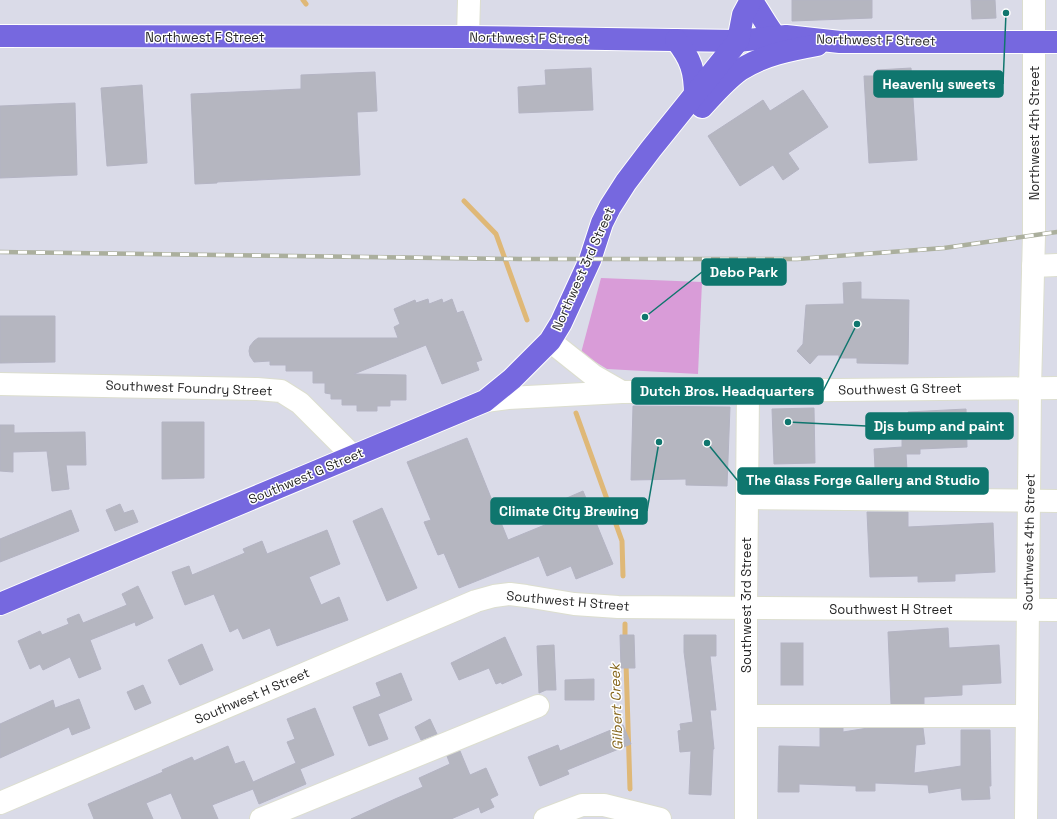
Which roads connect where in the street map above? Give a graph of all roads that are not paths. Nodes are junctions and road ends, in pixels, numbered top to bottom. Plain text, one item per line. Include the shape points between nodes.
1 (469, 0) edge
2 (751, 0) edge
3 (1034, 0) edge
4 (0, 36) edge
5 (776, 36) junction
6 (468, 37) junction
7 (676, 40) junction
8 (738, 41) junction
9 (840, 42) junction
10 (1034, 42) junction
11 (1057, 42) edge
12 (695, 96) junction
13 (626, 182) junction
14 (1057, 265) edge
15 (1033, 266) junction
16 (550, 341) junction
17 (0, 384) edge
18 (1030, 388) junction
19 (1057, 388) edge
20 (748, 390) junction
21 (622, 392) junction
22 (485, 402) junction
23 (353, 456) junction
24 (747, 498) junction
25 (1029, 500) junction
26 (1057, 501) edge
27 (0, 604) edge
28 (746, 608) junction
29 (1028, 610) junction
30 (1057, 610) edge
31 (538, 706) dead end
32 (746, 716) junction
33 (1027, 716) junction
34 (0, 803) edge
35 (261, 819) edge
36 (545, 819) edge
37 (660, 819) edge
38 (746, 819) edge
39 (1026, 819) edge

1 - 6 street
2 - 5 main road
2 - 8 main road, Northwest 3rd Street via 744,15
3 - 10 street, Northwest 4th Street
4 - 6 main road, Northwest F Street
5 - 8 main road, Northwest F Street
5 - 9 main road, Northwest F Street
6 - 7 main road, Northwest F Street
7 - 8 main road, Northwest F Street
7 - 12 main road via 693,68
8 - 12 main road, Northwest 3rd Street
9 - 10 main road, Northwest F Street
9 - 13 main road, Northwest 3rd Street via 781,53 739,71
10 - 11 main road, Northwest F Street
10 - 15 street, Northwest 4th Street
12 - 13 main road, Northwest 3rd Street
13 - 16 main road, Northwest 3rd Street via 602,223 590,260
14 - 15 street
15 - 18 street, Southwest 4th Street
16 - 21 street via 594,376
16 - 22 main road, Northwest 3rd Street via 518,374
17 - 23 street, Southwest Foundry Street via 281,391 300,403
18 - 19 street, Southwest G Street
18 - 20 street, Southwest G Street
18 - 25 street, Southwest 4th Street
20 - 21 street, Southwest G Street
20 - 24 street, Southwest 3rd Street
21 - 22 street, Southwest G Street via 508,398
22 - 23 main road, Southwest G Street
23 - 27 main road, Southwest G Street
24 - 25 street
24 - 28 street, Southwest 3rd Street
25 - 26 street
25 - 29 street, Southwest 4th Street
28 - 29 street, Southwest H Street
28 - 32 street, Southwest 3rd Street
28 - 34 street, Southwest H Street via 618,607 574,604 510,594 476,600
29 - 30 street, Southwest H Street
29 - 33 street, Southwest 4th Street
31 - 35 street
32 - 33 street
32 - 38 street, Southwest 3rd Street
33 - 39 street, Southwest 4th Street
36 - 37 street via 582,805 604,805

